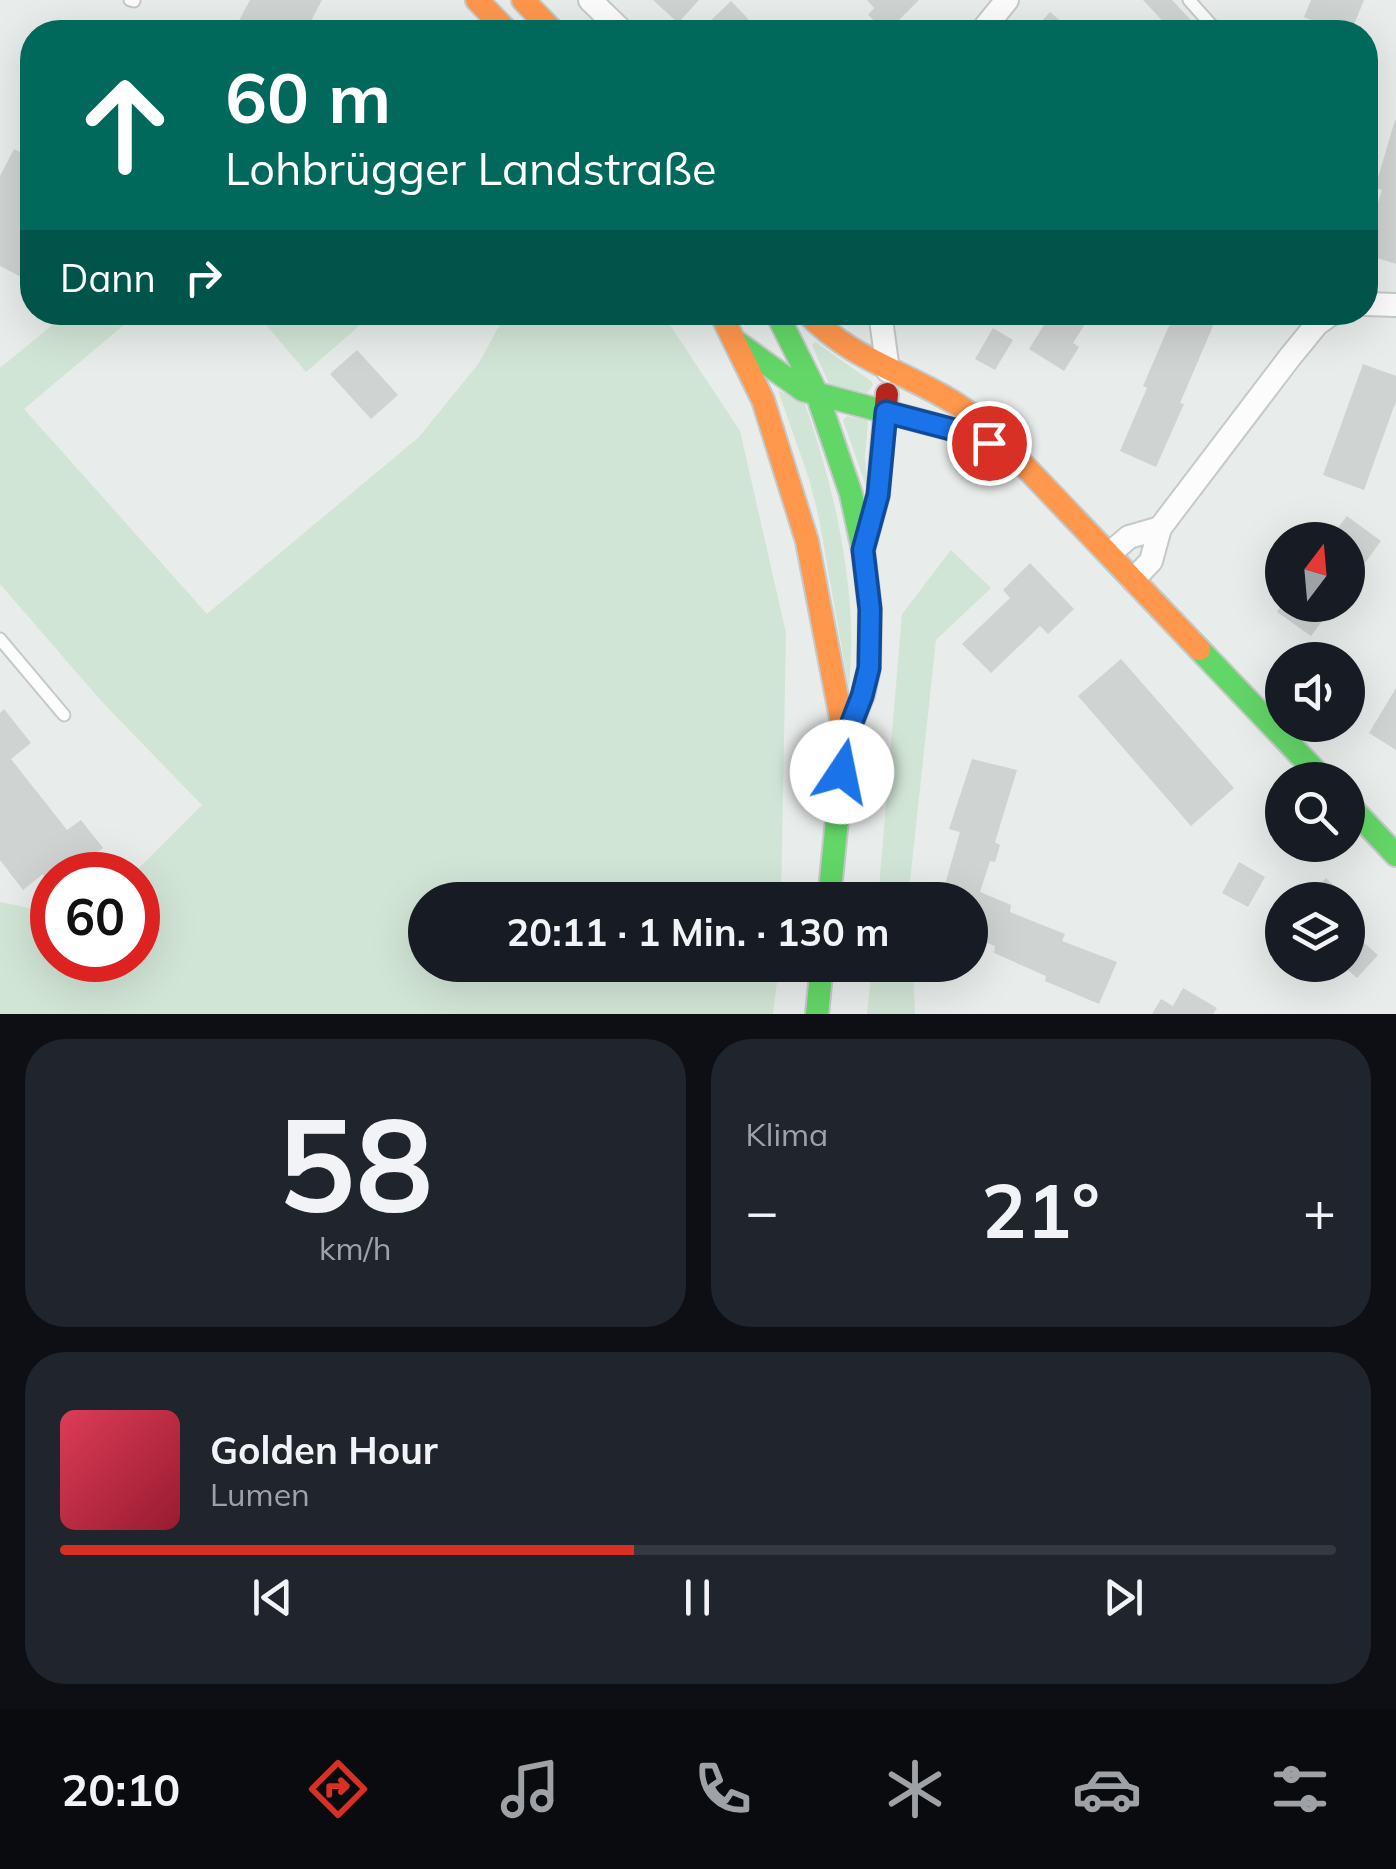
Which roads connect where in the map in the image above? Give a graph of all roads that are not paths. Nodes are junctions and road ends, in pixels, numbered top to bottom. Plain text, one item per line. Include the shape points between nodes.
1 (477, 0) edge
2 (522, 0) edge
3 (590, 0) edge
4 (1006, 0) edge
5 (1189, 0) edge
6 (496, 20) edge
7 (542, 20) edge
8 (611, 20) edge
9 (990, 20) edge
10 (1207, 20) edge
11 (727, 325) edge
12 (782, 325) edge
13 (817, 325) edge
14 (882, 325) edge
15 (1316, 325) edge
16 (736, 341) junction
17 (888, 371) junction
18 (817, 394) junction
19 (886, 412) junction
20 (1012, 452) junction
21 (1160, 528) junction
22 (863, 550) junction
23 (1109, 554) junction
24 (1133, 580) junction
25 (0, 638) edge
26 (64, 715) dead end
27 (845, 740) junction
28 (1307, 762) edge
29 (1365, 822) edge
30 (1396, 855) edge
31 (831, 882) edge
32 (820, 982) edge
33 (817, 1014) edge

1 - 6 street
2 - 7 street
3 - 8 street
4 - 9 street
5 - 10 lane
11 - 16 street
12 - 18 street
13 - 17 street
14 - 17 street
15 - 21 street
16 - 18 street
16 - 27 street via 763,400 807,542
17 - 19 street
17 - 20 street via 951,401
18 - 19 street
18 - 22 street
19 - 20 street
19 - 22 street via 878,495
20 - 23 street
21 - 23 street via 1129,537
21 - 24 street via 1152,561
22 - 27 street via 869,668
23 - 24 street
24 - 28 street
25 - 26 lane
27 - 31 street
29 - 30 street
32 - 33 street

